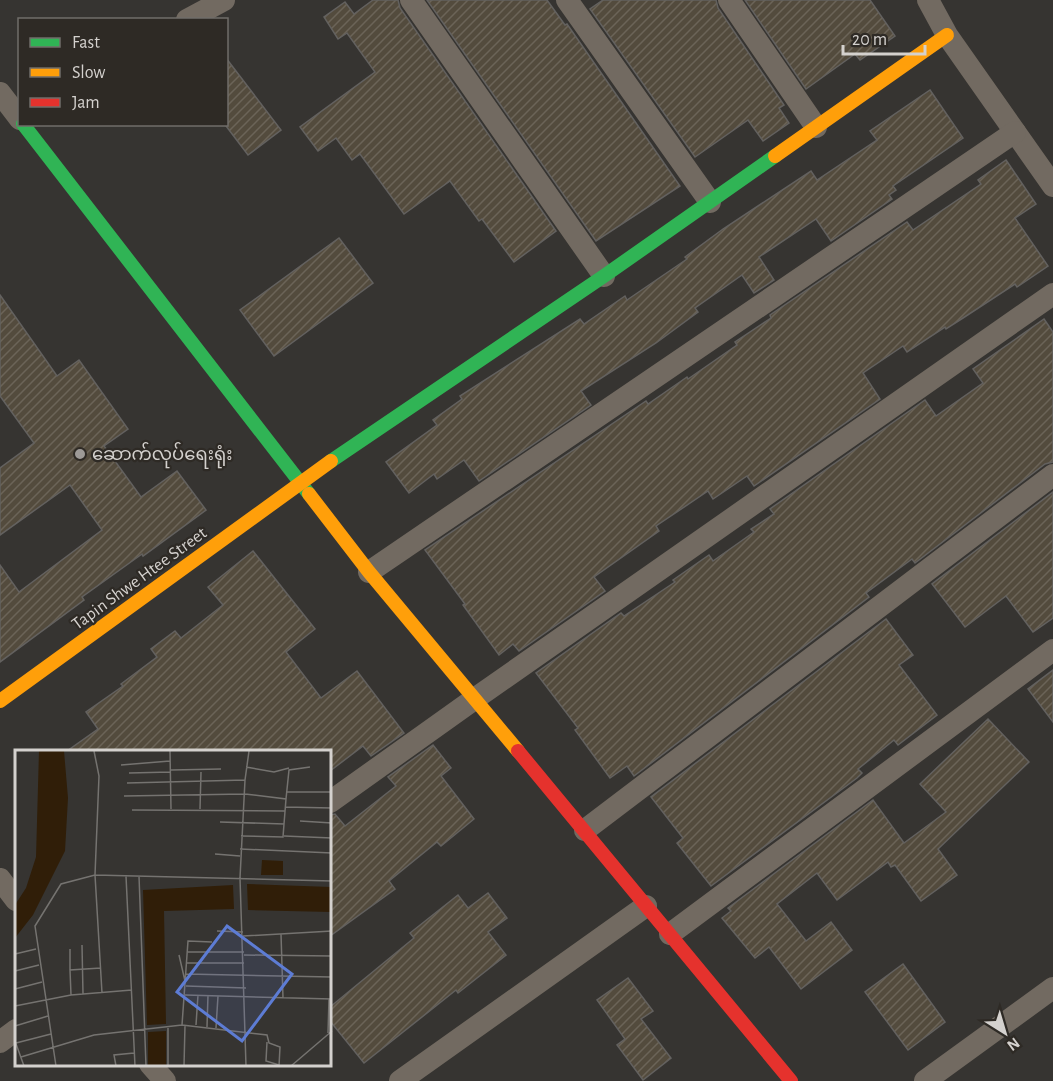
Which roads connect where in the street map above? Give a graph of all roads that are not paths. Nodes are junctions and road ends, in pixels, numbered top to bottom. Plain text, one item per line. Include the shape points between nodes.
1 (224, 0) edge
2 (411, 0) edge
3 (567, 0) edge
4 (729, 0) edge
5 (927, 0) edge
6 (191, 18) edge
7 (948, 34) junction
8 (0, 93) edge
9 (15, 117) edge
10 (22, 126) edge
11 (816, 127) junction
12 (1015, 132) junction
13 (1050, 177) edge
14 (710, 202) junction
15 (604, 276) junction
16 (1053, 294) edge
17 (1053, 475) edge
18 (299, 483) junction
19 (369, 572) junction
20 (1053, 650) edge
21 (473, 700) junction
22 (0, 702) edge
23 (332, 801) edge
24 (585, 831) junction
25 (0, 879) edge
26 (15, 899) edge
27 (646, 906) junction
28 (670, 934) junction
29 (1053, 988) edge
30 (15, 1031) edge
31 (0, 1042) edge
32 (151, 1066) edge
33 (165, 1081) edge
34 (400, 1081) edge
35 (791, 1081) edge
36 (924, 1081) edge

1 - 6 street
2 - 15 street
3 - 14 street
4 - 11 street
5 - 7 street
7 - 11 street, Tapin Shwe Htee Street
7 - 12 street
8 - 9 street
10 - 18 street
11 - 14 street, Tapin Shwe Htee Street
12 - 13 street
12 - 19 street
14 - 15 street, Tapin Shwe Htee Street
15 - 18 street, Tapin Shwe Htee Street
16 - 21 street
17 - 24 street
18 - 19 street
18 - 22 street, Tapin Shwe Htee Street
19 - 21 street
20 - 28 street
21 - 23 street
21 - 24 street
24 - 27 street
25 - 26 street
27 - 28 street
27 - 34 street
28 - 35 street
29 - 36 street
30 - 31 street
32 - 33 street

